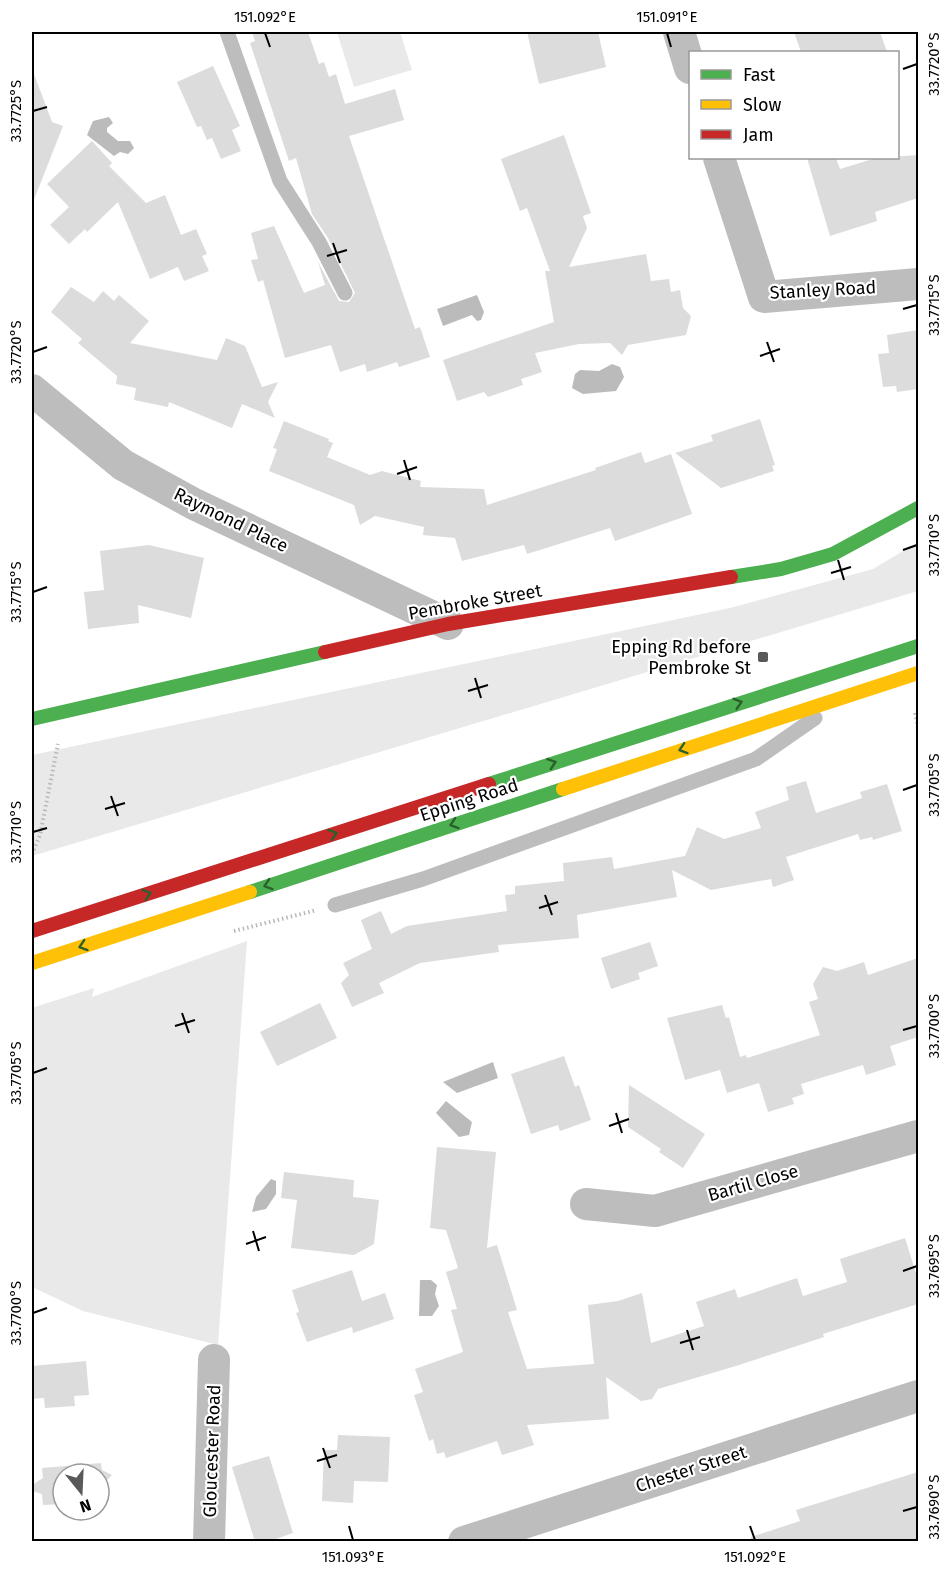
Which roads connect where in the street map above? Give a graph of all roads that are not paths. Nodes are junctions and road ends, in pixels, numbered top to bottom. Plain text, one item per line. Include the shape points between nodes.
1 (227, 32) edge
2 (679, 32) edge
3 (689, 66) edge
4 (719, 159) edge
5 (918, 284) edge
6 (345, 293) dead end
7 (32, 390) edge
8 (918, 508) edge
9 (448, 624) junction
10 (918, 646) edge
11 (918, 673) edge
12 (849, 694) junction
13 (32, 719) edge
14 (335, 905) road end
15 (32, 931) edge
16 (32, 963) edge
17 (918, 1136) edge
18 (586, 1204) dead end
19 (214, 1360) dead end
20 (918, 1396) edge
21 (209, 1542) edge
22 (464, 1542) edge

1 - 6 lane via 280,181 320,242
2 - 3 street
4 - 5 street, Stanley Road via 764,297
7 - 9 street, Raymond Place via 123,465 194,504
8 - 9 main road, Pembroke Street via 832,554 781,569
9 - 13 main road, Pembroke Street
15 -> 10 main road, Epping Road
11 - 12 main road, Epping Road
12 - 14 lane via 756,759 423,879
12 -> 16 main road, Epping Road
17 - 18 street, Bartil Close via 655,1211
19 - 21 street, Gloucester Road
20 - 22 street, Chester Street

